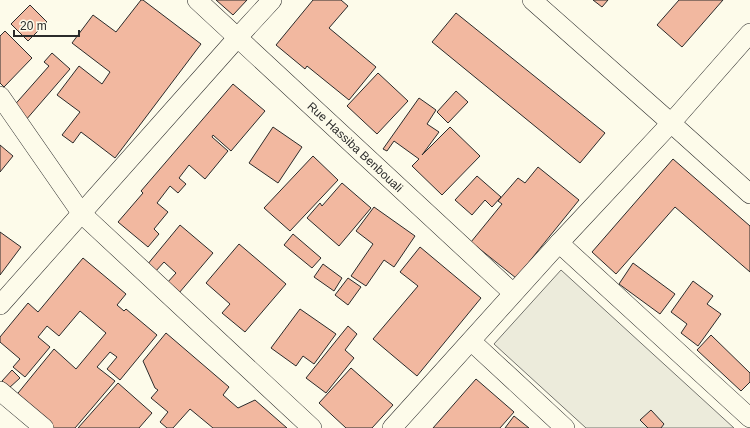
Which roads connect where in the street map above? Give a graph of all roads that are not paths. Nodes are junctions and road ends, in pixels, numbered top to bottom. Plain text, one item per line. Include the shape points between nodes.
1 (197, 0) edge
2 (272, 0) edge
3 (532, 0) edge
4 (750, 33) edge
5 (238, 37) junction
6 (0, 96) edge
7 (671, 123) junction
8 (750, 194) edge
9 (82, 214) junction
10 (559, 242) junction
11 (513, 293) junction
12 (0, 305) edge
13 (472, 341) junction
14 (0, 391) edge
15 (750, 418) edge
16 (44, 428) edge
17 (312, 428) edge
18 (392, 428) edge
19 (565, 428) edge

1 - 5 street, Rue Hassiba Benbouali
2 - 5 street
3 - 7 street
4 - 7 street
5 - 9 street
5 - 11 street, Rue Hassiba Benbouali
6 - 9 street
7 - 8 street
7 - 10 street
9 - 12 street
9 - 17 street
10 - 11 street
10 - 15 street
11 - 13 street
13 - 18 street
13 - 19 street
14 - 16 street

